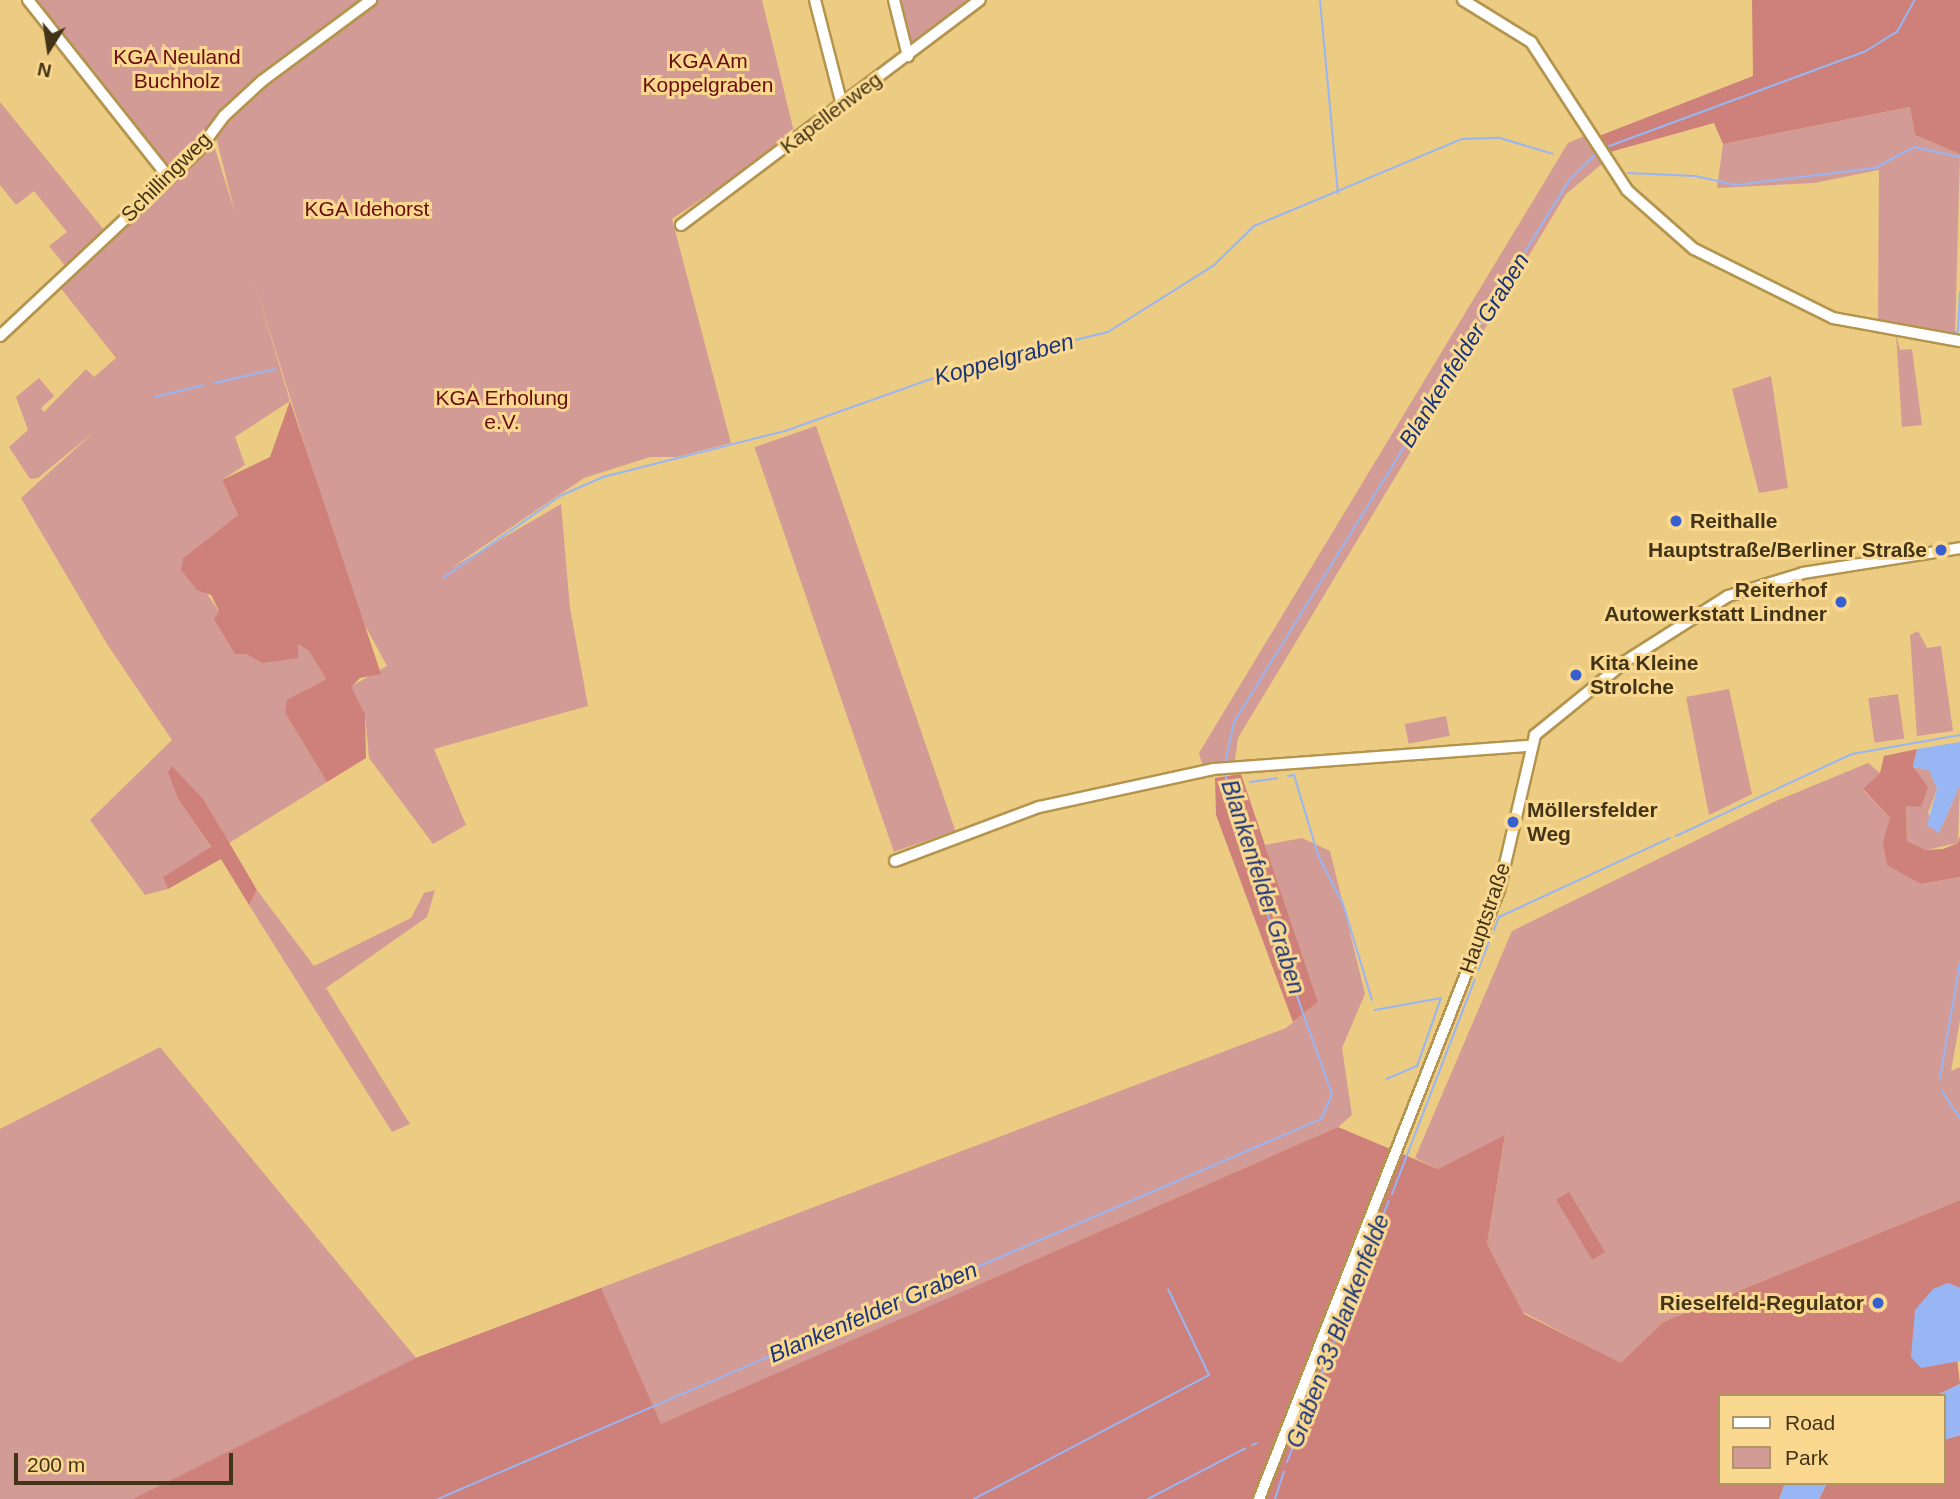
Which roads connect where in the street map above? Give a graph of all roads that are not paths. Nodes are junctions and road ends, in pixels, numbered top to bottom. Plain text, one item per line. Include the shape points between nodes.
1 (28, 0) edge
2 (370, 0) edge
3 (815, 0) edge
4 (894, 0) edge
5 (980, 0) edge
6 (1463, 0) edge
7 (908, 56) junction
8 (842, 105) junction
9 (169, 178) junction
10 (681, 225) dead end
11 (0, 336) edge
12 (1960, 341) edge
13 (1960, 548) edge
14 (1528, 747) junction
15 (895, 861) dead end
16 (1259, 1499) edge

1 - 9 street
2 - 9 street, Schillingweg via 262,81
3 - 8 street
4 - 7 street
5 - 7 street, Kapellenweg
6 - 12 street via 1531,42 1627,190 1694,249 1764,288 1859,325
7 - 8 street, Kapellenweg
8 - 10 street, Kapellenweg
9 - 11 street, Schillingweg
13 - 14 street via 1803,573 1728,596 1626,661
14 - 15 street via 1213,769 1039,807
14 - 16 street, Hauptstraße via 1499,890

